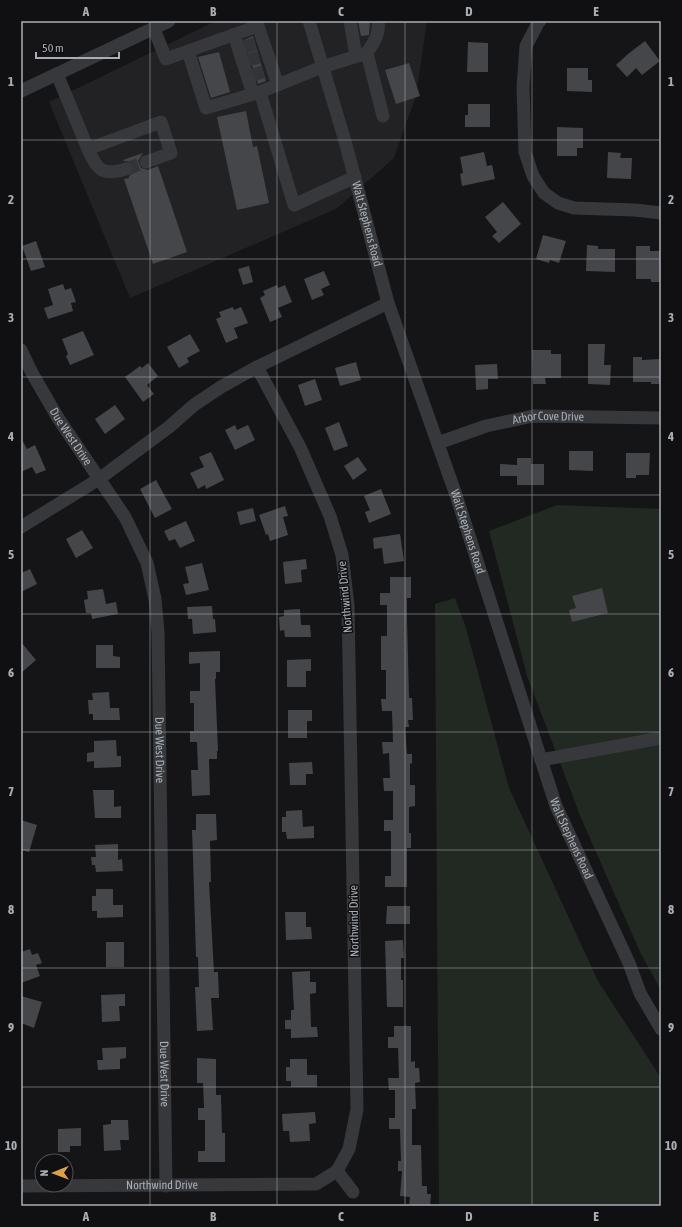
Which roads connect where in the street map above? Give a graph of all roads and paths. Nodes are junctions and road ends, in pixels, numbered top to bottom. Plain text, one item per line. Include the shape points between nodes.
1 (169, 21) edge
2 (305, 21) edge
3 (350, 21) edge
4 (378, 21) edge
5 (540, 21) edge
6 (312, 25) edge
7 (154, 29) junction
8 (234, 35) junction
9 (250, 46) junction
10 (188, 51) junction
11 (362, 55) junction
12 (254, 59) junction
13 (322, 67) junction
14 (259, 73) junction
15 (56, 74) junction
16 (278, 85) junction
17 (21, 91) edge
18 (257, 93) junction
19 (383, 116) dead end
20 (88, 149) junction
21 (146, 162) tunnel mouth
22 (126, 169) tunnel mouth
23 (355, 177) junction
24 (661, 213) edge
25 (388, 303) junction
26 (21, 350) edge
27 (257, 367) junction
28 (661, 418) edge
29 (438, 443) junction
30 (99, 479) junction
31 (21, 527) edge
32 (661, 738) edge
33 (541, 760) junction
34 (661, 1029) edge
35 (337, 1171) junction
36 (21, 1186) edge
37 (166, 1186) junction
38 (353, 1192) dead end

1 - 7 street
2 - 6 street
3 - 11 street
4 - 11 street via 376,40
5 - 24 street via 526,46 523,87 525,152 532,176 544,193 558,203 574,208
6 - 13 street, Walt Stephens Road
7 - 10 street via 166,58
7 - 15 street
8 - 9 street
8 - 9 street via 258,26
8 - 10 street
9 - 12 street
9 - 12 street
10 - 18 street via 206,108
11 - 13 street
11 - 19 street
12 - 14 street
12 - 14 street
13 - 16 street
13 - 23 street, Walt Stephens Road
14 - 16 street
14 - 18 street
15 - 17 street
15 - 20 street
16 - 18 street
18 - 23 street via 294,205
20 - 21 street via 161,122 171,153
20 - 22 street via 97,167 109,172
23 - 25 street, Walt Stephens Road
25 - 27 street
25 - 29 street, Walt Stephens Road
26 - 30 street, Due West Drive via 58,418
27 - 30 street via 194,405
27 - 35 street, Northwind Drive via 300,447 330,516 342,555 348,605 357,1109 349,1149
28 - 29 street, Arbor Cove Drive via 533,416 486,426
29 - 33 street, Walt Stephens Road
30 - 31 street
30 - 37 street, Due West Drive via 125,517 146,563 155,599 158,632
32 - 33 street
33 - 34 street, Walt Stephens Road via 556,806 629,963 640,993
35 - 37 street, Northwind Drive via 316,1184
35 - 38 street
36 - 37 street, Northwind Drive

